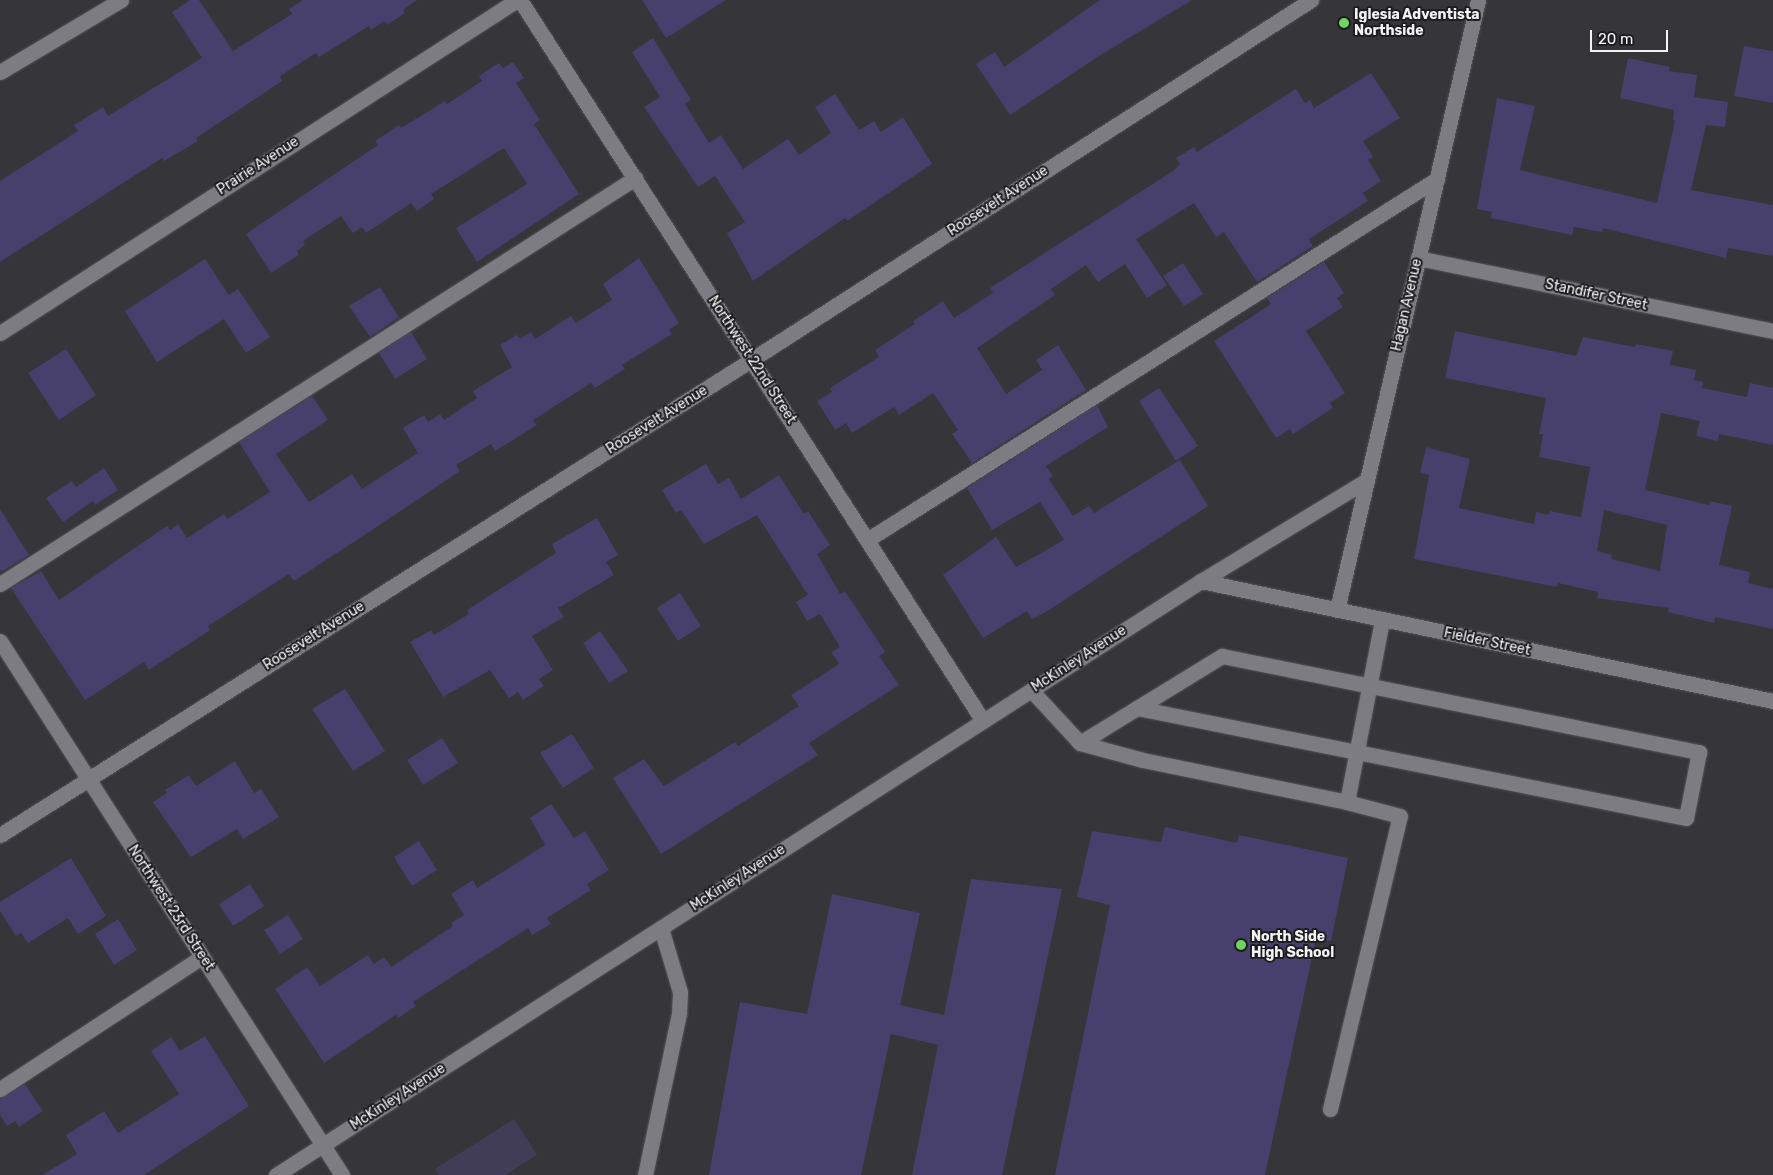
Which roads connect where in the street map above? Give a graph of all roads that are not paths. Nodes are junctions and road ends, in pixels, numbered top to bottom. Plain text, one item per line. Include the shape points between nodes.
1 (121, 0) edge
2 (518, 0) edge
3 (1311, 0) edge
4 (1478, 0) edge
5 (0, 72) edge
6 (634, 178) junction
7 (1437, 179) junction
8 (1418, 258) junction
9 (1773, 331) edge
10 (0, 333) edge
11 (751, 360) junction
12 (1367, 480) junction
13 (867, 540) junction
14 (1201, 581) junction
15 (0, 584) edge
16 (1337, 610) junction
17 (1382, 620) junction
18 (0, 641) edge
19 (1370, 686) junction
20 (1031, 690) junction
21 (1773, 702) edge
22 (1137, 708) junction
23 (983, 721) junction
24 (1080, 743) junction
25 (1357, 752) junction
26 (88, 779) junction
27 (1347, 802) junction
28 (0, 835) edge
29 (661, 928) junction
30 (202, 957) junction
31 (0, 1089) edge
32 (1330, 1109) dead end
33 (323, 1145) junction
34 (276, 1175) edge
35 (342, 1175) edge
36 (645, 1175) edge

1 - 5 street
2 - 6 street, Northwest 22nd Street
2 - 10 street, Prairie Avenue
3 - 11 street, Roosevelt Avenue
4 - 7 street, Hagan Avenue
6 - 11 street, Northwest 22nd Street
6 - 15 street
7 - 8 street, Hagan Avenue
7 - 13 street
8 - 9 street, Standifer Street
8 - 12 street, Hagan Avenue
11 - 13 street, Northwest 22nd Street
11 - 26 street, Roosevelt Avenue
12 - 14 street, McKinley Avenue
12 - 16 street, Hagan Avenue
13 - 23 street, Northwest 22nd Street
14 - 16 street, Fielder Street
14 - 20 street, McKinley Avenue
16 - 17 street, Fielder Street
17 - 19 street
17 - 21 street, Fielder Street
18 - 26 street, Northwest 23rd Street
19 - 22 street via 1222,656
19 - 25 street
19 - 25 street via 1699,752 1688,808 1686,818
20 - 23 street, McKinley Avenue
20 - 24 street
22 - 24 street
22 - 25 street
23 - 29 street, McKinley Avenue
24 - 27 street via 1143,760
25 - 27 street
26 - 28 street, Roosevelt Avenue
26 - 30 street, Northwest 23rd Street
27 - 32 street via 1400,816
29 - 33 street, McKinley Avenue
29 - 36 street via 680,992 679,1014
30 - 31 street
30 - 33 street, Northwest 23rd Street
33 - 34 street, McKinley Avenue
33 - 35 street, Northwest 23rd Street

